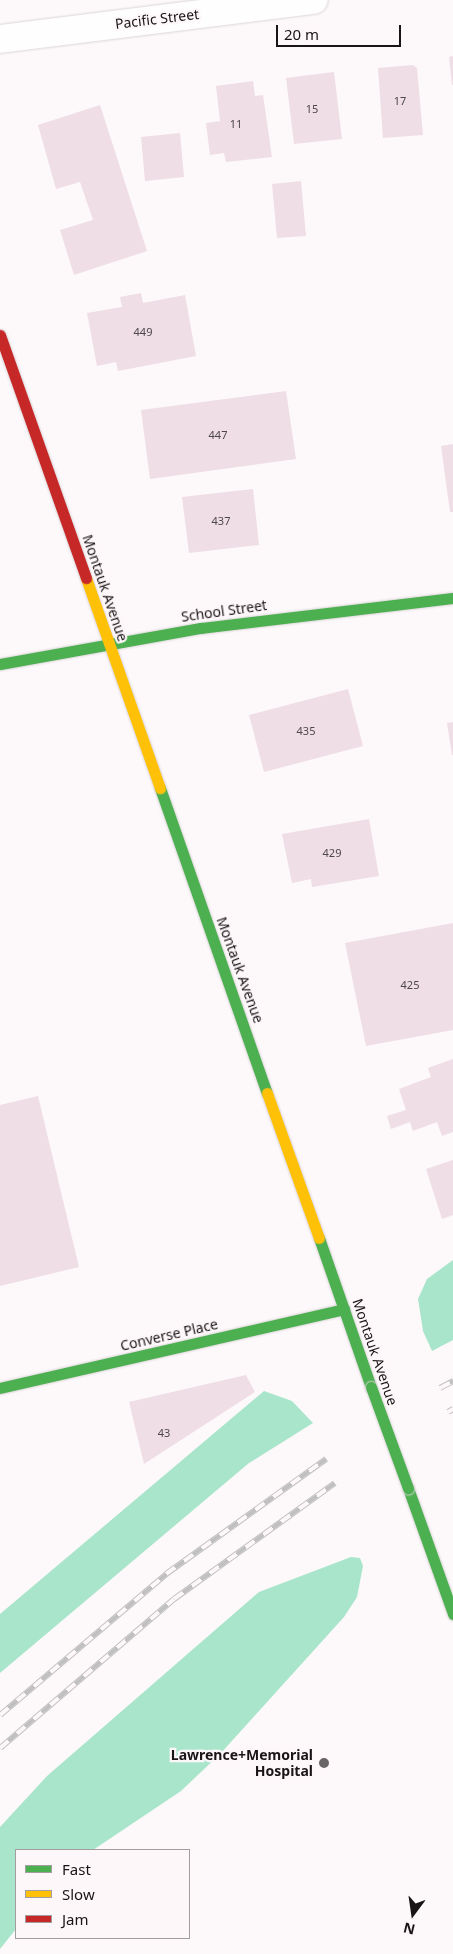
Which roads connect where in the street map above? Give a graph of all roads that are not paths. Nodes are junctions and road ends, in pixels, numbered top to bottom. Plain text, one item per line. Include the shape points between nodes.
1 (314, 0) edge
2 (0, 39) edge
3 (0, 335) edge
4 (453, 598) edge
5 (108, 644) junction
6 (0, 664) edge
7 (344, 1309) junction
8 (0, 1388) edge
9 (453, 1614) edge

1 - 2 street, Pacific Street
3 - 5 street, Montauk Avenue
4 - 5 street, School Street via 201,628
5 - 6 street, School Street
5 - 7 street, Montauk Avenue
7 - 8 street, Converse Place
7 - 9 street, Montauk Avenue, bridge

